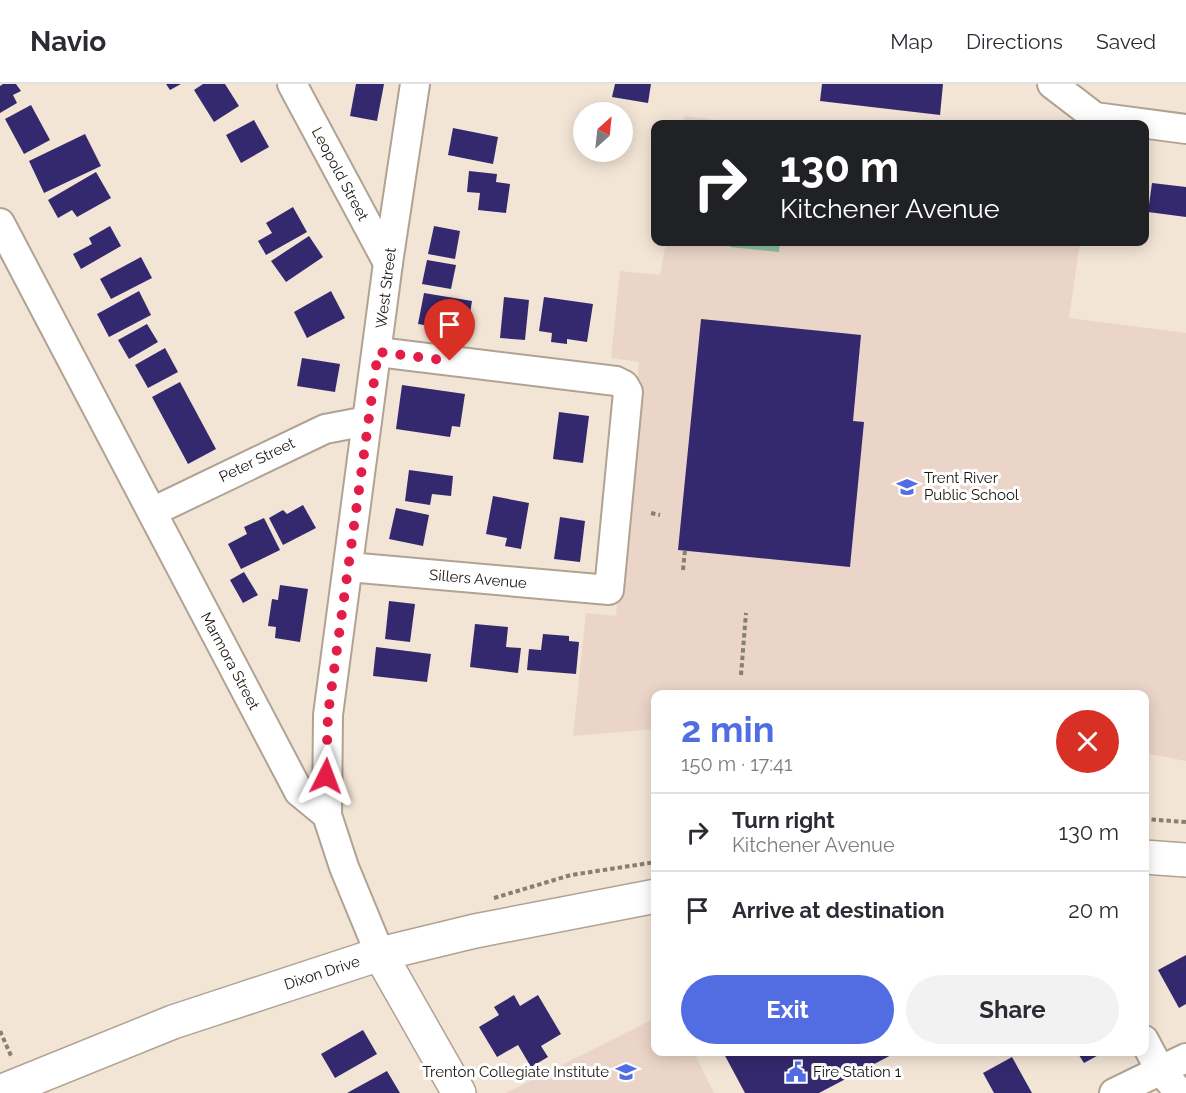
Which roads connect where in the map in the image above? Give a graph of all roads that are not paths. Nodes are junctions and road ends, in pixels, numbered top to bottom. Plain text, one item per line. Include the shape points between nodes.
1 (292, 84) edge
2 (415, 84) edge
3 (1052, 84) edge
4 (1118, 120) edge
5 (1149, 124) edge
6 (1186, 129) edge
7 (0, 224) edge
8 (388, 263) junction
9 (378, 352) junction
10 (367, 421) junction
11 (152, 512) junction
12 (348, 567) junction
13 (327, 815) junction
14 (1149, 857) edge
15 (1186, 860) edge
16 (651, 897) edge
17 (380, 954) junction
18 (1149, 1049) edge
19 (1186, 1058) edge
20 (1160, 1070) junction
21 (0, 1092) edge
22 (459, 1093) edge
23 (1114, 1093) edge
24 (1179, 1093) edge

1 - 8 street, Leopold Street
2 - 8 street, West Street
3 - 4 street via 1095,117
5 - 6 street
7 - 11 street, Marmora Street
8 - 9 street, West Street
9 - 10 street, West Street
9 - 12 street, Sillers Avenue via 616,381 624,386 628,393 609,591
10 - 11 street, Peter Street via 325,429
10 - 12 street, West Street
11 - 13 street, Marmora Street via 299,792
12 - 13 street, West Street via 328,714
13 - 17 street
14 - 15 main road
16 - 17 main road, Dixon Drive
17 - 21 main road, Dixon Drive via 173,1022
17 - 22 main road
18 - 20 street
19 - 20 street
20 - 23 street
20 - 24 street

